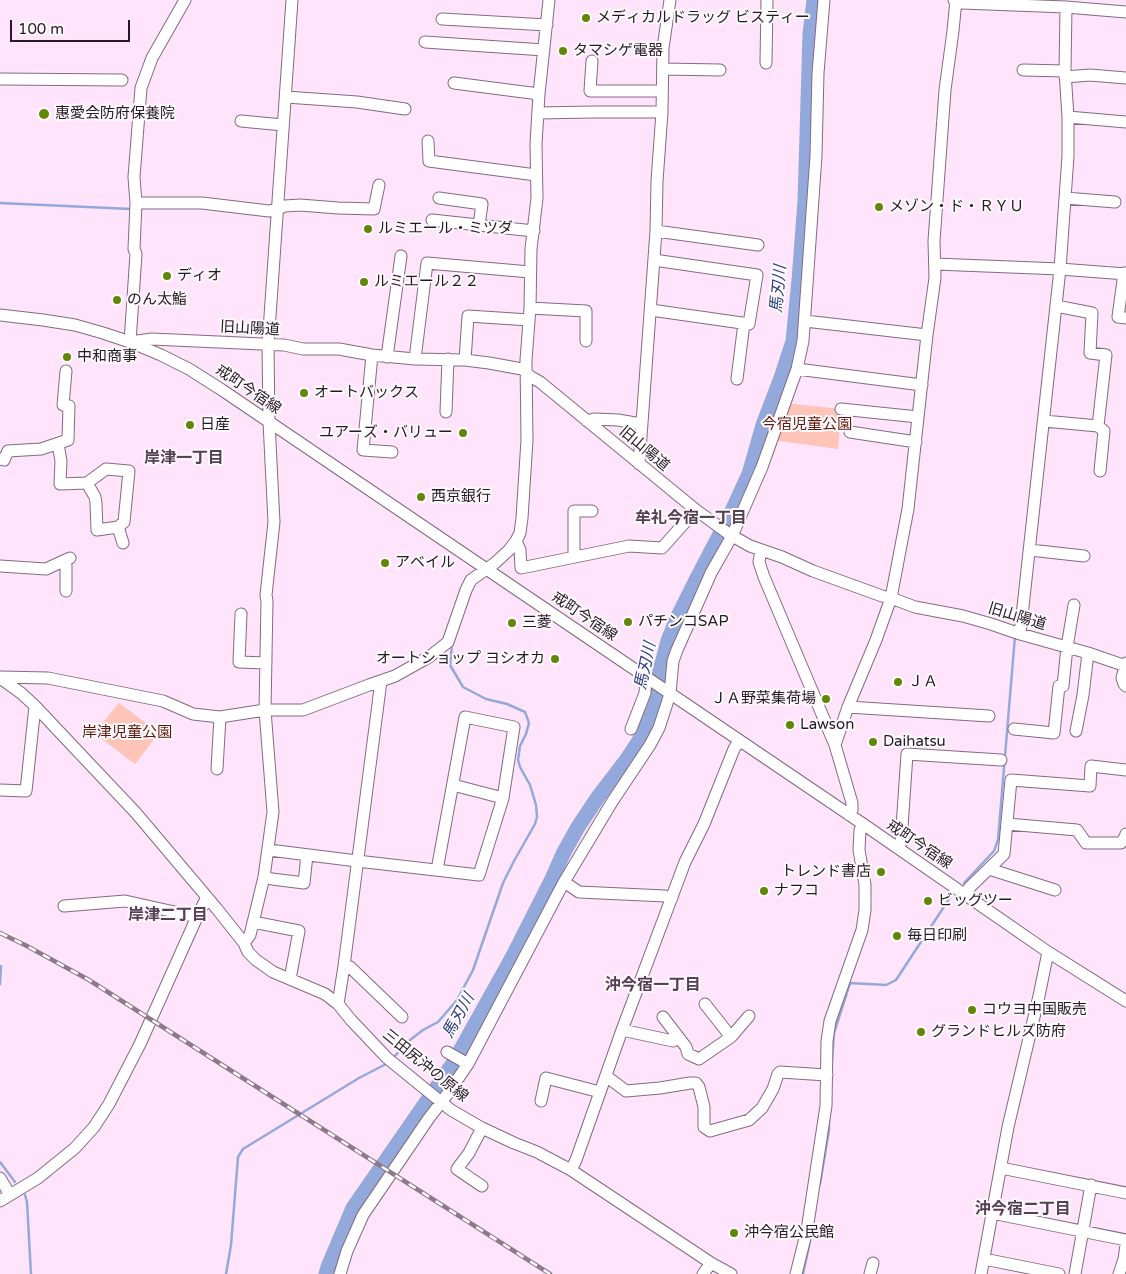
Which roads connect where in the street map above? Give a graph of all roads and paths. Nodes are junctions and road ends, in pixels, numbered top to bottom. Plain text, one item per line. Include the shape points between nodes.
1 (185, 0) edge
2 (292, 0) edge
3 (549, 0) edge
4 (670, 0) edge
5 (767, 0) edge
6 (824, 0) edge
7 (955, 0) edge
8 (1066, 7) junction
9 (1126, 12) edge
10 (442, 19) dead end
11 (547, 25) junction
12 (425, 42) dead end
13 (544, 50) junction
14 (592, 61) dead end
15 (766, 63) dead end
16 (663, 69) junction
17 (720, 70) dead end
18 (1023, 70) dead end
19 (1065, 74) junction
20 (1126, 78) edge
21 (0, 79) edge
22 (122, 80) dead end
23 (454, 83) dead end
24 (662, 91) junction
25 (539, 94) junction
26 (286, 97) junction
27 (405, 109) dead end
28 (662, 112) junction
29 (538, 113) junction
30 (1068, 117) junction
31 (241, 121) dead end
32 (1126, 122) edge
33 (284, 125) junction
34 (428, 141) dead end
35 (536, 175) junction
36 (379, 185) dead end
37 (439, 198) dead end
38 (1065, 198) junction
39 (1115, 202) dead end
40 (136, 203) junction
41 (278, 209) junction
42 (432, 220) dead end
43 (479, 225) junction
44 (534, 231) junction
45 (656, 231) junction
46 (758, 245) dead end
47 (401, 256) dead end
48 (654, 260) junction
49 (935, 264) junction
50 (1060, 269) junction
51 (530, 272) junction
52 (1125, 274) edge
53 (1056, 306) junction
54 (651, 310) junction
55 (529, 314) junction
56 (0, 315) edge
57 (1126, 318) edge
58 (804, 320) junction
59 (744, 323) junction
60 (927, 334) junction
61 (586, 341) dead end
62 (130, 342) junction
63 (268, 345) junction
64 (372, 355) junction
65 (387, 356) junction
66 (415, 359) junction
67 (448, 359) junction
68 (465, 360) junction
69 (796, 369) junction
70 (66, 371) dead end
71 (526, 373) junction
72 (737, 379) dead end
73 (922, 385) junction
74 (841, 409) dead end
75 (446, 412) dead end
76 (918, 417) junction
77 (587, 421) junction
78 (1044, 421) junction
79 (269, 422) junction
80 (642, 424) junction
81 (1098, 426) junction
82 (850, 432) dead end
83 (916, 442) junction
84 (58, 444) junction
85 (392, 452) dead end
86 (0, 459) edge
87 (639, 464) junction
88 (1100, 471) dead end
89 (87, 482) junction
90 (696, 510) junction
91 (592, 511) dead end
92 (118, 527) junction
93 (731, 535) junction
94 (516, 541) junction
95 (123, 543) dead end
96 (761, 550) junction
97 (1030, 550) junction
98 (1084, 556) dead end
99 (574, 557) junction
100 (0, 566) edge
101 (486, 568) junction
102 (66, 591) dead end
103 (891, 598) junction
104 (1074, 605) dead end
105 (241, 614) dead end
106 (1020, 634) junction
107 (1066, 647) junction
108 (1088, 653) junction
109 (266, 663) junction
110 (1126, 665) edge
111 (0, 677) edge
112 (648, 679) junction
113 (381, 681) junction
114 (1126, 686) edge
115 (668, 693) junction
116 (35, 706) junction
117 (848, 707) junction
118 (265, 710) junction
119 (989, 716) dead end
120 (220, 717) junction
121 (632, 728) dead end
122 (1014, 729) dead end
123 (1076, 731) dead end
124 (739, 741) junction
125 (835, 745) junction
126 (1001, 760) dead end
127 (217, 769) dead end
128 (1126, 770) edge
129 (453, 785) junction
130 (0, 790) edge
131 (503, 798) junction
132 (849, 815) junction
133 (863, 824) junction
134 (1007, 824) junction
135 (1126, 834) edge
136 (898, 848) junction
137 (269, 850) junction
138 (307, 855) junction
139 (357, 861) junction
140 (988, 869) junction
141 (437, 870) junction
142 (264, 877) junction
143 (564, 882) junction
144 (1055, 890) dead end
145 (965, 894) junction
146 (207, 897) junction
147 (672, 898) junction
148 (64, 906) dead end
149 (197, 917) junction
150 (253, 922) junction
151 (244, 943) junction
152 (1048, 952) junction
153 (344, 966) junction
154 (290, 979) junction
155 (1126, 1001) edge
156 (338, 1004) junction
157 (704, 1004) dead end
158 (749, 1016) dead end
159 (402, 1017) dead end
160 (663, 1017) dead end
161 (622, 1030) junction
162 (731, 1037) junction
163 (679, 1038) junction
164 (449, 1052) dead end
165 (466, 1062) junction
166 (827, 1075) junction
167 (606, 1076) junction
168 (600, 1092) junction
169 (440, 1101) junction
170 (542, 1101) dead end
171 (482, 1128) junction
172 (1000, 1168) junction
173 (571, 1170) junction
174 (0, 1178) edge
175 (1091, 1185) junction
176 (482, 1186) dead end
177 (1126, 1192) edge
178 (5, 1198) edge
179 (992, 1213) junction
180 (1082, 1231) junction
181 (1126, 1240) edge
182 (1126, 1245) edge
183 (984, 1259) junction
184 (711, 1263) junction
185 (340, 1274) edge
186 (703, 1274) edge
187 (731, 1274) edge
188 (796, 1274) edge
189 (981, 1274) edge
190 (1059, 1274) edge
191 (1075, 1274) edge
192 (1119, 1274) edge

1 - 40 street via 152,58 140,88 134,177
2 - 26 street
3 - 11 street
4 - 16 street
5 - 15 street
6 - 58 street
7 - 8 street
7 - 49 street via 945,90
8 - 9 street
8 - 19 street
10 - 11 street
11 - 13 street
12 - 13 street
13 - 25 street
14 - 24 street via 590,91
16 - 17 street
16 - 24 street
18 - 19 street
19 - 20 street
19 - 30 street
21 - 22 street
23 - 25 street
24 - 28 street
25 - 29 street
26 - 27 street
26 - 33 street
28 - 29 street
28 - 45 street
29 - 35 street
30 - 32 street
30 - 38 street
31 - 33 street
33 - 41 street
34 - 35 street via 429,160
35 - 44 street
36 - 41 street via 374,209 300,205
37 - 43 street via 482,204
38 - 39 street
38 - 50 street
40 - 41 street via 202,203
40 - 62 street
41 - 63 street
42 - 43 street
43 - 44 street
44 - 51 street
45 - 46 street
45 - 48 street
47 - 65 street
48 - 54 street
48 - 59 street via 758,275 749,324
49 - 50 street
49 - 60 street
50 - 52 street
50 - 53 street
51 - 55 street
51 - 66 street via 426,263
52 - 57 street via 1118,317
53 - 78 street
53 - 81 street via 1092,313 1090,353 1106,355
54 - 59 street
54 - 80 street
55 - 61 street via 586,310
55 - 68 street via 468,316
55 - 71 street
56 - 62 street, 戒町今宿線 via 75,325
58 - 60 street
58 - 69 street
59 - 72 street
60 - 73 street
62 - 63 street, 旧山陽道 via 152,338
62 - 79 street, 戒町今宿線 via 189,369
63 - 64 street, 旧山陽道 via 310,350 339,349
63 - 79 street
64 - 65 street, 旧山陽道
64 - 85 street via 363,450
65 - 66 street, 旧山陽道
66 - 67 street, 旧山陽道
67 - 68 street, 旧山陽道
67 - 75 street
68 - 71 street, 旧山陽道 via 522,369
69 - 73 street
69 - 93 street via 765,458
70 - 84 street via 62,405 69,406 68,440
71 - 77 street, 旧山陽道
71 - 94 street via 526,466 522,518
73 - 76 street
74 - 76 street
76 - 83 street
77 - 80 street via 618,420
77 - 87 street, 旧山陽道
78 - 81 street
78 - 97 street
79 - 101 street, 戒町今宿線
79 - 109 street via 274,522 266,595
80 - 87 street
81 - 88 street via 1104,431
82 - 83 street
83 - 103 street via 908,509
84 - 86 street via 8,451 4,460
84 - 89 street via 60,484
87 - 90 street, 旧山陽道
89 - 92 street via 95,497 98,530
89 - 92 street via 106,469 129,471 124,522
90 - 93 street, 旧山陽道
90 - 99 street via 662,548 629,546
91 - 99 street via 574,511
92 - 95 street
93 - 96 street, 旧山陽道
93 - 115 street via 677,650
94 - 99 street via 520,550 520,568
94 - 101 street
96 - 103 street, 旧山陽道
96 - 125 street via 759,562 764,577
97 - 98 street
97 - 106 street
100 - 102 street via 46,569 67,560
101 - 112 street, 戒町今宿線
101 - 113 street via 471,580 448,642 412,667
103 - 106 street, 旧山陽道
103 - 117 street
104 - 107 street
105 - 109 street via 239,662
106 - 107 street, 旧山陽道
107 - 108 street, 旧山陽道
107 - 122 street via 1054,733
108 - 110 street, 旧山陽道
108 - 123 street
109 - 118 street
110 - 114 street via 1122,678
111 - 116 street, 三田尻沖の原線
111 - 120 street via 48,678 163,701 193,714
112 - 115 street, 戒町今宿線
112 - 121 street
113 - 118 street via 303,710
113 - 139 street
115 - 124 street, 戒町今宿線
115 - 143 street via 659,728 650,745
116 - 130 street via 26,790
116 - 146 street, 三田尻沖の原線 via 136,813
117 - 119 street
117 - 125 street
118 - 120 street
118 - 137 street via 273,812
120 - 127 street
124 - 132 street, 戒町今宿線
124 - 147 street
125 - 132 street via 852,803
126 - 136 street via 907,754
128 - 134 street via 1091,766 1090,786 1011,780
129 - 131 street
129 - 131 street via 465,717 514,727
129 - 141 street
131 - 141 street via 479,875
132 - 133 street, 戒町今宿線
133 - 136 street, 戒町今宿線
133 - 166 street via 860,850 865,910 862,930 830,1021
134 - 135 street via 1077,830 1086,843 1121,843
134 - 140 street via 1004,854
136 - 145 street, 戒町今宿線
137 - 138 street
137 - 142 street
138 - 139 street
138 - 142 street via 304,883
139 - 141 street
139 - 153 street
140 - 144 street
140 - 145 street
142 - 150 street
143 - 147 street via 578,892
143 - 165 street
145 - 152 street, 戒町今宿線
146 - 149 street
146 - 151 street, 三田尻沖の原線
147 - 161 street
148 - 149 street via 125,901
149 - 178 street via 140,1044 94,1127 75,1148 38,1178
150 - 151 street
150 - 154 street via 299,931
151 - 154 street, 三田尻沖の原線 via 256,960
152 - 155 street, 戒町今宿線
152 - 172 street
153 - 156 street
153 - 159 street via 350,967
154 - 156 street, 三田尻沖の原線 via 325,994
156 - 169 street, 三田尻沖の原線 via 391,1061
157 - 162 street
158 - 162 street
160 - 163 street
161 - 163 street via 673,1041
161 - 167 street
162 - 163 street via 699,1059 688,1054
164 - 165 street
165 - 169 street
166 - 167 street via 780,1072 762,1108 749,1120 710,1131 704,1127 704,1107 696,1083 626,1091
166 - 188 street via 826,1106
167 - 168 street
168 - 170 street via 546,1078
168 - 173 street
169 - 171 street, 三田尻沖の原線
169 - 185 street via 363,1215
171 - 173 street, 三田尻沖の原線
171 - 176 street via 457,1169
172 - 175 street
172 - 179 street
173 - 184 street, 三田尻沖の原線
174 - 178 street
175 - 177 street
175 - 180 street
179 - 180 street
179 - 183 street
180 - 181 street
180 - 191 street
182 - 192 street
183 - 189 street
183 - 190 street
184 - 186 street
184 - 187 street, 三田尻沖の原線

